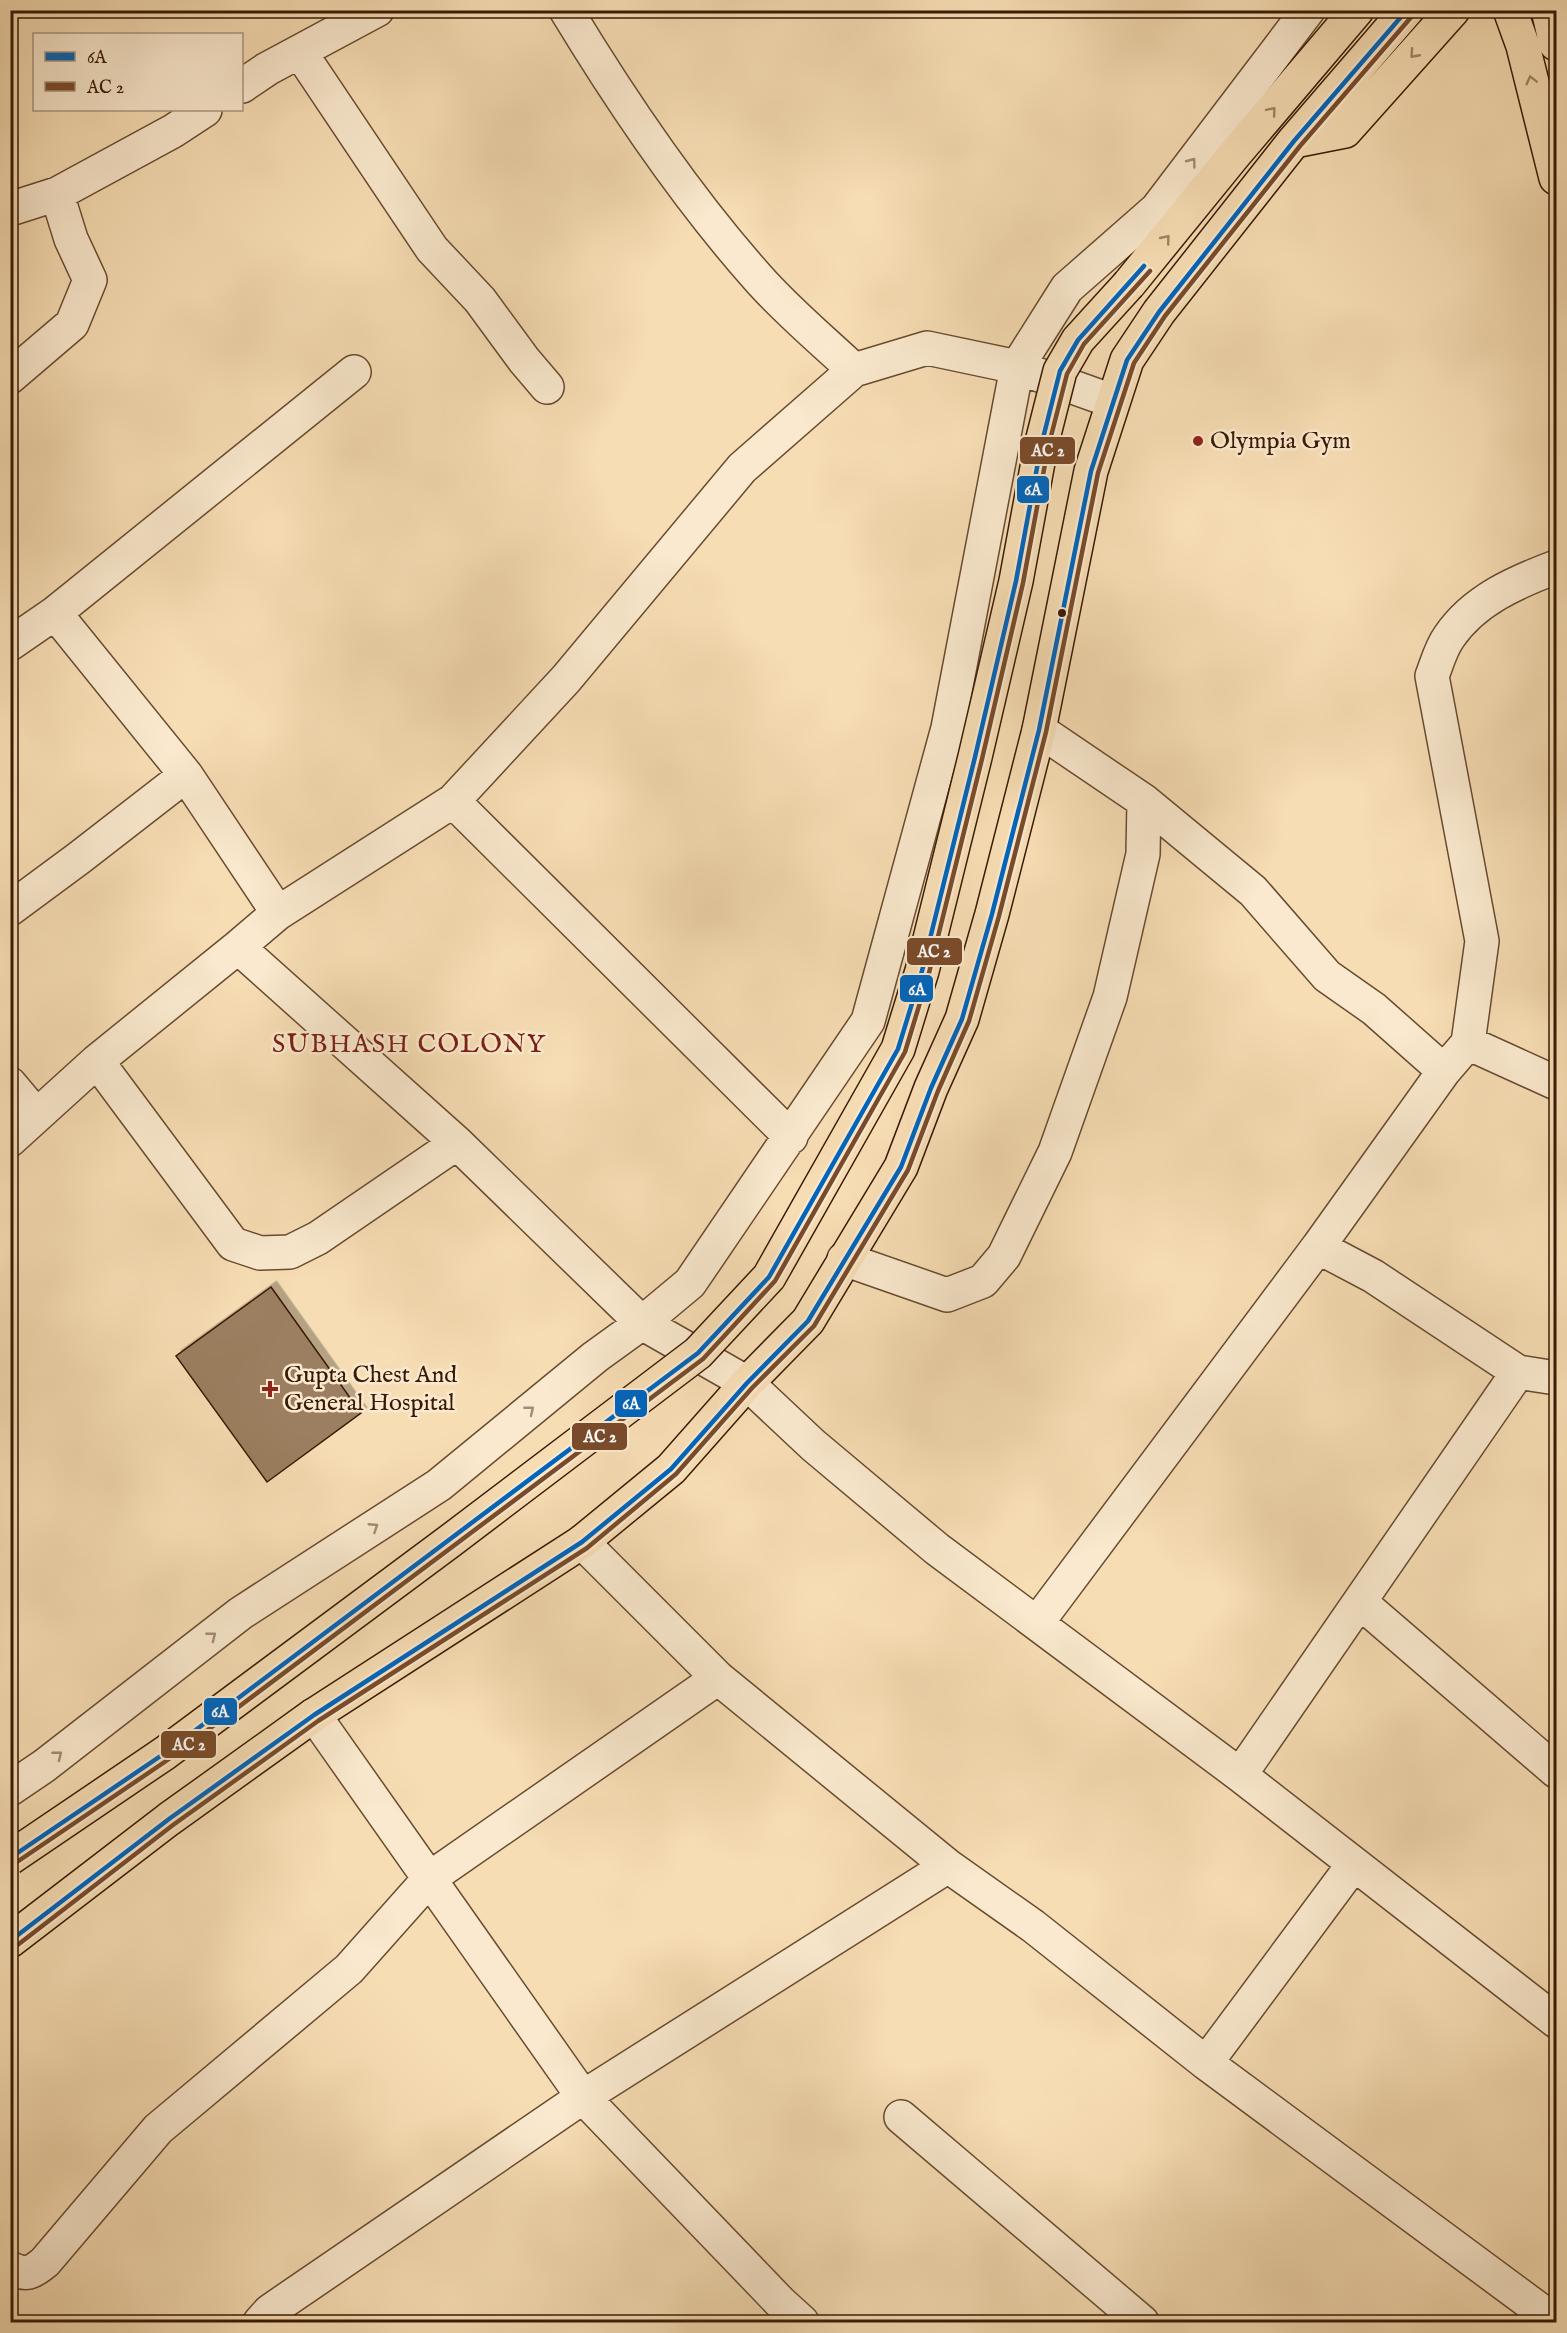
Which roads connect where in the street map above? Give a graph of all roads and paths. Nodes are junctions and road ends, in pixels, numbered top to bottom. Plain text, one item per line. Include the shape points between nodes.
1 (377, 10) edge
2 (566, 10) edge
3 (1308, 10) edge
4 (1357, 10) edge
5 (1407, 10) edge
6 (1453, 10) edge
7 (1510, 10) edge
8 (1548, 10) edge
9 (1557, 44) edge
10 (300, 52) junction
11 (243, 85) edge
12 (203, 111) edge
13 (1294, 141) junction
14 (1557, 178) edge
15 (57, 194) junction
16 (10, 208) edge
17 (1017, 367) junction
18 (854, 370) junction
19 (354, 372) dead end
20 (10, 377) edge
21 (547, 387) dead end
22 (1112, 401) junction
23 (1557, 567) edge
24 (55, 613) junction
25 (10, 644) edge
26 (1038, 730) junction
27 (186, 775) junction
28 (453, 801) junction
29 (1144, 801) junction
30 (10, 909) edge
31 (278, 913) junction
32 (238, 947) junction
33 (1468, 1043) junction
34 (97, 1061) junction
35 (1444, 1071) junction
36 (1557, 1083) edge
37 (10, 1084) edge
38 (36, 1115) junction
39 (791, 1137) junction
40 (10, 1140) edge
41 (457, 1143) junction
42 (1318, 1247) junction
43 (844, 1259) junction
44 (642, 1323) junction
45 (1518, 1372) junction
46 (1557, 1378) edge
47 (747, 1383) junction
48 (582, 1542) junction
49 (1360, 1602) junction
50 (1037, 1623) junction
51 (718, 1678) junction
52 (314, 1715) junction
53 (1557, 1771) edge
54 (1240, 1775) junction
55 (10, 1789) edge
56 (10, 1858) edge
57 (1353, 1865) junction
58 (948, 1866) junction
59 (430, 1878) junction
60 (10, 1941) edge
61 (1557, 2021) edge
62 (1206, 2063) junction
63 (583, 2097) junction
64 (901, 2117) dead end
65 (10, 2268) edge
66 (1556, 2321) edge
67 (260, 2322) edge
68 (802, 2322) edge
69 (1142, 2322) edge

1 - 10 street
2 - 18 street via 682,186 759,280
17 -> 3 street via 1067,288 1157,208
56 -> 4 main road, bridge via 165,1753 698,1353 769,1277 897,1049 922,971 975,758 1060,371 1078,340
5 - 13 main road
6 -> 13 main road via 1345,131
14 -> 7 main road
8 - 9 main road
10 - 11 street
10 - 21 street via 432,249 480,300
12 - 15 street
13 - 22 main road via 1159,312 1127,360
15 - 16 street
15 - 20 street via 71,239 90,280 72,324
17 - 18 street via 927,348
17 - 22 street
17 - 39 street via 948,728 868,1021
18 - 28 street via 742,468 566,679
19 - 24 street
22 - 26 main road via 1091,471
23 - 33 street via 1515,582 1466,615 1447,639 1432,676 1482,941
24 - 25 street
24 - 27 street
26 - 29 street
26 - 43 main road via 962,1019 930,1088 901,1167
27 - 30 street
27 - 31 street
28 - 31 street
28 - 39 street
29 - 35 street via 1253,891 1327,976 1374,1009
29 - 43 street via 1143,854 1110,997 1055,1152 1004,1256 983,1281 947,1295
31 - 32 street
32 - 34 street
32 - 41 street
33 - 35 street
33 - 36 street
34 - 38 street
34 - 41 street via 233,1244 260,1252 290,1252 318,1238
35 - 42 street
37 - 38 street
38 - 40 street
39 - 44 street via 690,1283
41 - 44 street
42 - 45 street via 1373,1276
42 - 50 street
43 - 47 main road via 808,1321
44 - 47 street
55 -> 44 street via 241,1613 439,1485
45 - 46 street
45 - 49 street
47 - 48 main road via 671,1468
47 - 50 street via 813,1445 937,1549
48 - 51 street
48 - 52 main road
49 - 53 street
49 - 54 street
50 - 54 street
51 - 58 street
51 - 59 street
52 - 59 street
52 - 60 main road via 169,1819
54 - 57 street
57 - 61 street
57 - 62 street
58 - 62 street via 1033,1926
58 - 63 street
59 - 63 street
59 - 65 street via 349,1969 158,2129 45,2262 34,2271 21,2273
62 - 66 street
63 - 67 street via 270,2311
63 - 68 street
64 - 69 street

